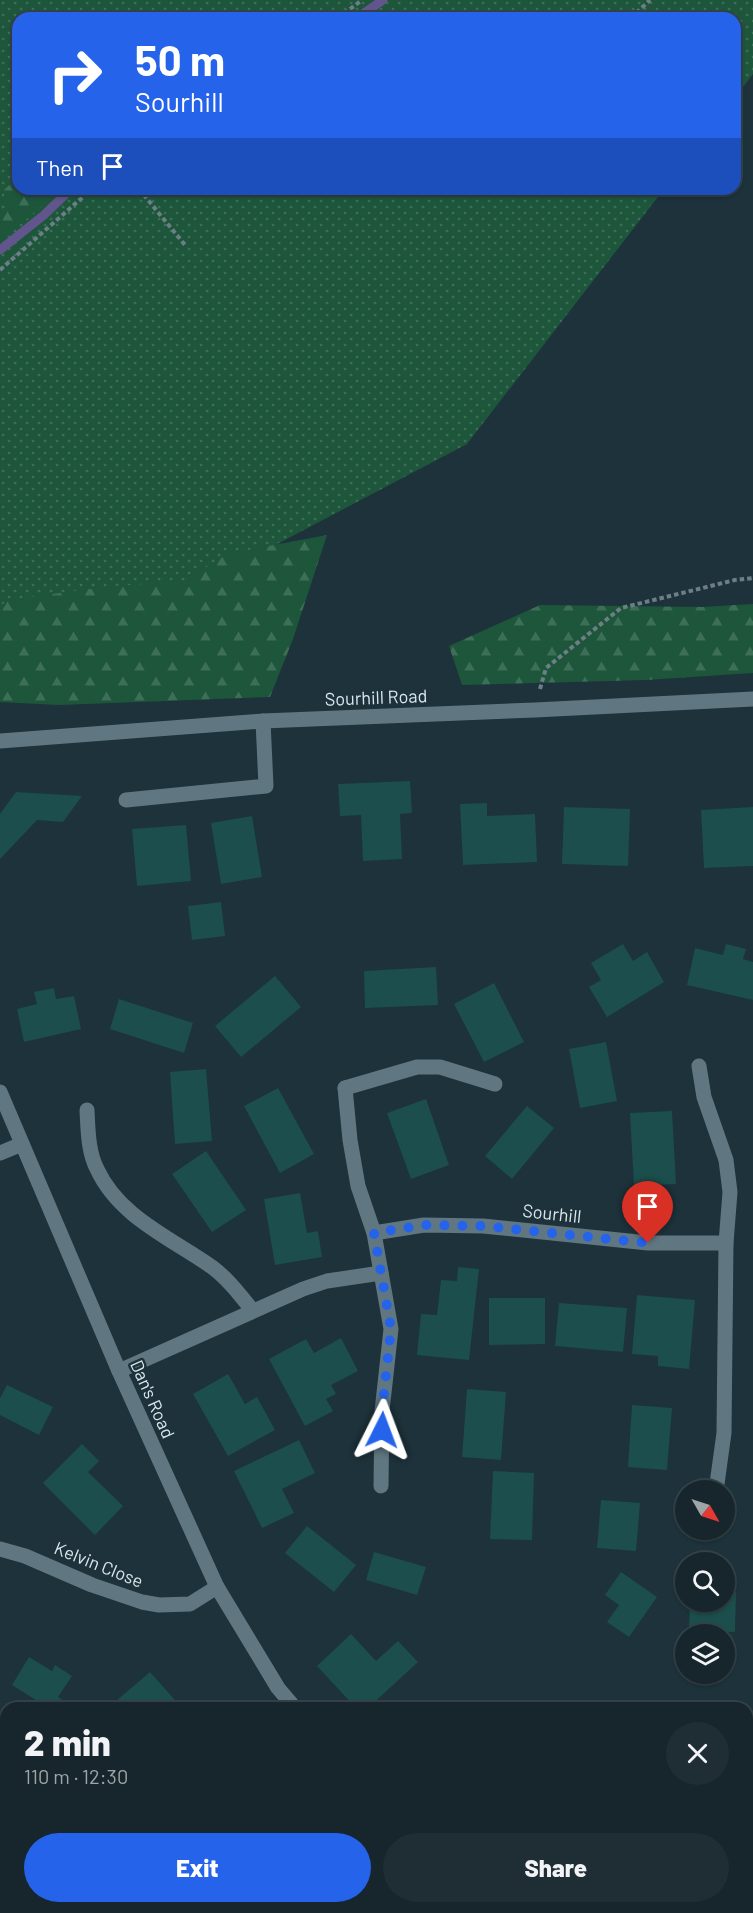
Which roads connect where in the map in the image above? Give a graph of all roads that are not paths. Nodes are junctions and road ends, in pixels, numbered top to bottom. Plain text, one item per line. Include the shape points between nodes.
1 (753, 699) edge
2 (263, 721) junction
3 (0, 741) edge
4 (126, 800) dead end
5 (699, 1066) dead end
6 (495, 1084) dead end
7 (0, 1092) edge
8 (87, 1110) dead end
9 (22, 1144) junction
10 (0, 1153) edge
11 (374, 1233) junction
12 (726, 1243) junction
13 (381, 1273) junction
14 (253, 1311) junction
15 (119, 1371) junction
16 (717, 1480) edge
17 (381, 1486) dead end
18 (0, 1549) edge
19 (217, 1587) junction
20 (291, 1702) edge

1 - 2 street, Sourhill Road
2 - 3 street, Sourhill Road
2 - 4 street via 266,786
5 - 12 street via 704,1097 726,1160 730,1192
6 - 11 street via 440,1067 417,1067 345,1088 358,1186
7 - 9 street, Dan's Road
8 - 14 street via 96,1168 113,1195 162,1236 229,1282
9 - 10 street
9 - 15 street, Dan's Road
11 - 12 street, Sourhill via 424,1225 483,1226 648,1243
11 - 13 street
12 - 16 street via 724,1432
13 - 14 street via 327,1281
13 - 17 street via 391,1329 382,1412
14 - 15 street
15 - 19 street, Dan's Road
18 - 19 street, Kelvin Close via 92,1585 159,1605 190,1604
19 - 20 street, Dan's Road via 278,1688

